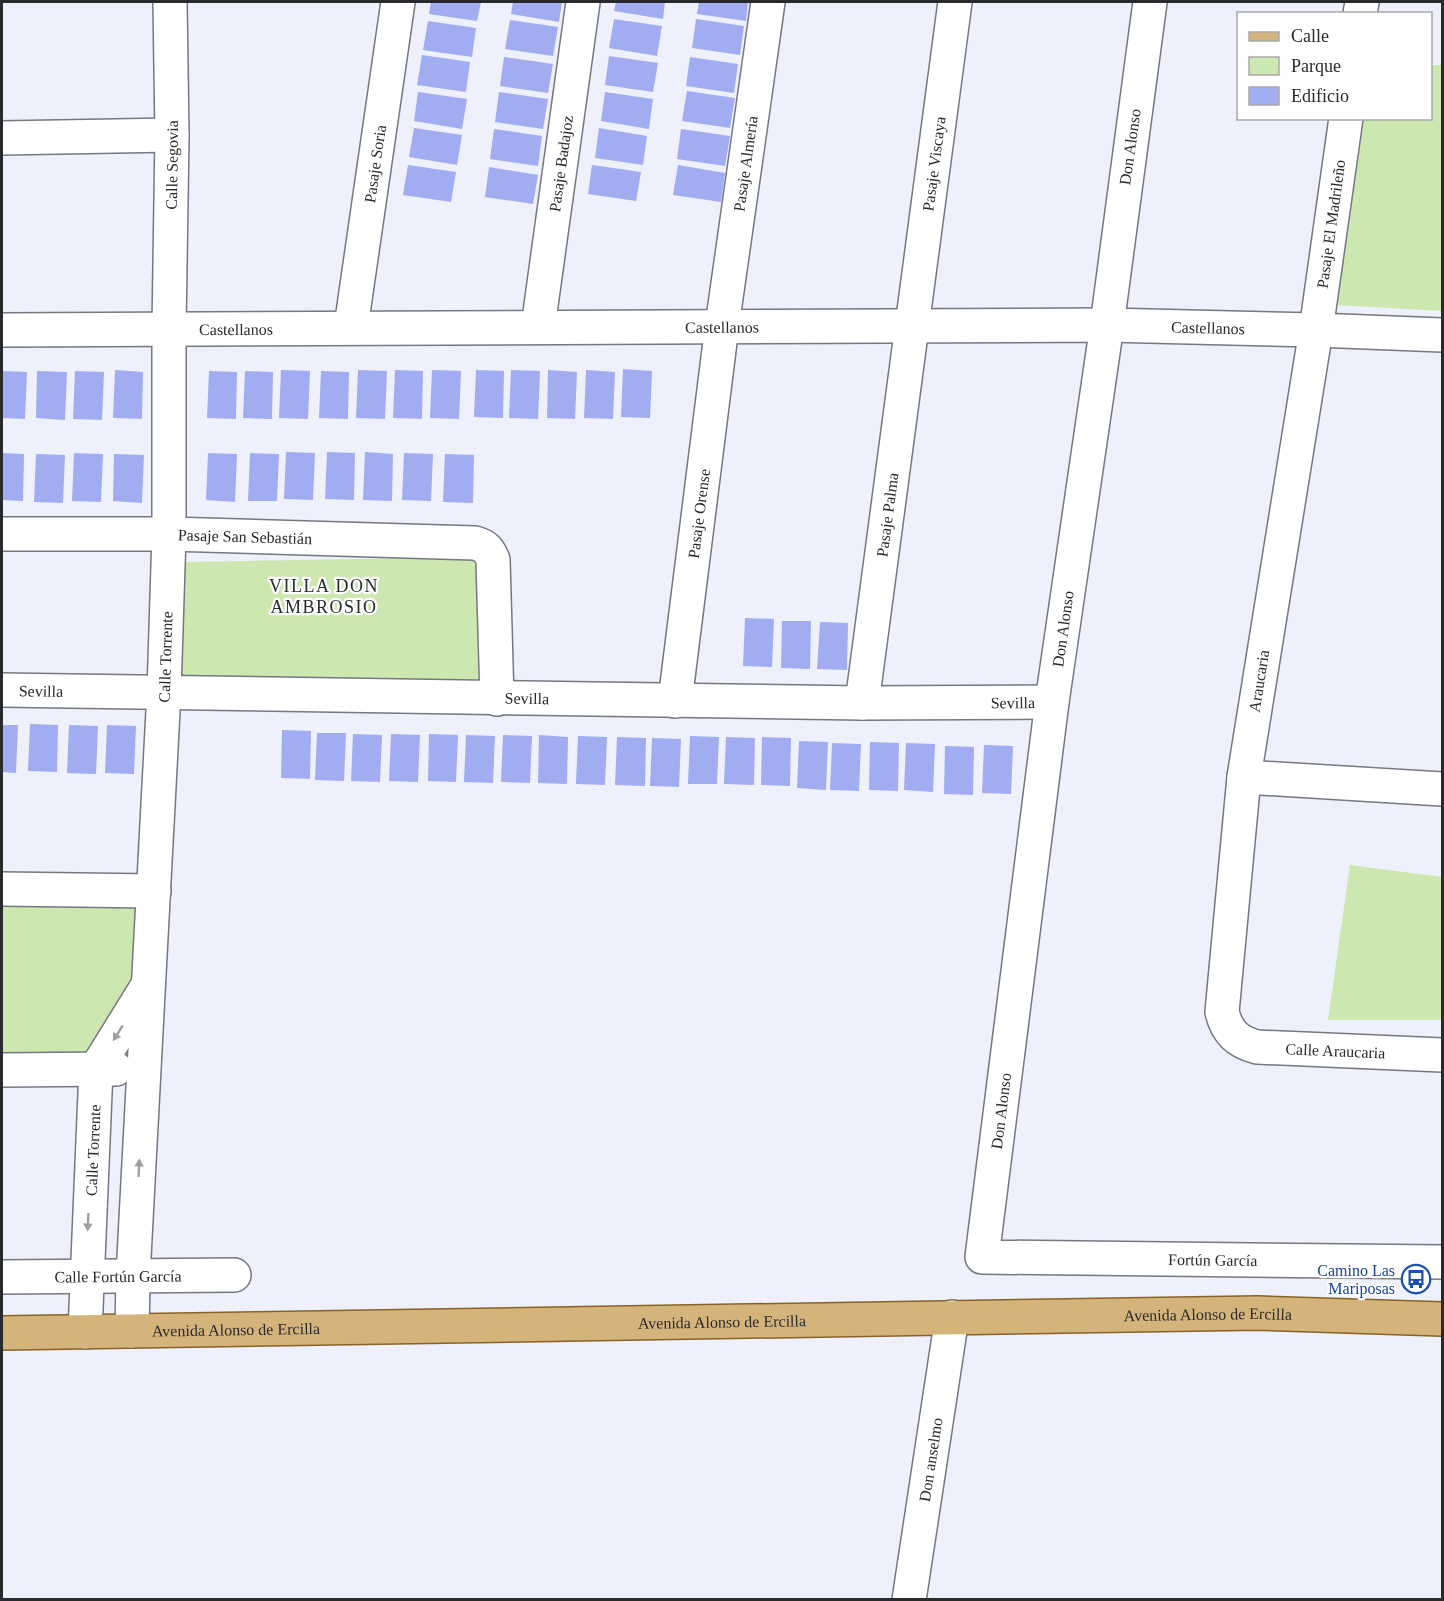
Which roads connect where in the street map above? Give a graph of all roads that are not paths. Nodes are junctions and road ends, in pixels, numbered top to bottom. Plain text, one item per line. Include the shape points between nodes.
1 (170, 2) edge
2 (398, 2) edge
3 (583, 2) edge
4 (768, 2) edge
5 (955, 2) edge
6 (1150, 2) edge
7 (1346, 120) edge
8 (172, 135) junction
9 (2, 138) edge
10 (1107, 325) junction
11 (722, 326) junction
12 (912, 326) junction
13 (351, 327) junction
14 (538, 327) junction
15 (169, 329) junction
16 (2, 330) edge
17 (1316, 330) junction
18 (1443, 335) edge
19 (2, 534) edge
20 (170, 534) junction
21 (2, 690) edge
22 (164, 692) junction
23 (497, 699) junction
24 (675, 701) junction
25 (1053, 702) junction
26 (862, 704) junction
27 (1244, 777) junction
28 (1443, 789) edge
29 (2, 889) edge
30 (154, 891) junction
31 (149, 984) junction
32 (1230, 1033) joint
33 (1443, 1056) edge
34 (96, 1069) junction
35 (145, 1069) junction
36 (2, 1070) edge
37 (982, 1257) joint
38 (1443, 1262) edge
39 (234, 1275) dead end
40 (86, 1276) junction
41 (133, 1276) junction
42 (2, 1277) edge
43 (952, 1317) junction
44 (1443, 1319) edge
45 (132, 1331) junction
46 (85, 1332) junction
47 (2, 1333) edge
48 (909, 1599) edge

1 - 8 street, Calle Segovia
2 - 13 street, Pasaje Soria
3 - 14 street, Pasaje Badajoz
4 - 11 street, Pasaje Almería
5 - 12 street, Pasaje Viscaya
6 - 10 street, Don Alonso
7 - 17 street, Pasaje El Madrileño
8 - 9 street
8 - 15 street, Calle Segovia
10 - 12 street, Castellanos
10 - 17 street, Castellanos
10 - 25 street, Don Alonso
11 - 12 street, Castellanos
11 - 14 street, Castellanos
11 - 24 street, Pasaje Orense
12 - 26 street, Pasaje Palma
13 - 14 street, Castellanos
13 - 15 street, Castellanos
15 - 16 street, Castellanos
15 - 20 street, Calle Torrente
17 - 18 street, Castellanos
17 - 27 street, Araucaria
19 - 20 street, Pasaje San Sebastián
20 - 22 street, Calle Torrente
20 - 23 street, Pasaje San Sebastián via 475,543 487,548 493,560
21 - 22 street, Sevilla
22 - 23 street, Sevilla
22 - 30 street, Calle Torrente
23 - 24 street, Sevilla
24 - 26 street, Sevilla
25 - 26 street, Sevilla
25 - 37 street, Don Alonso
27 - 28 street
27 - 32 street, Araucaria via 1222,1003
29 - 30 street
30 - 31 street, Calle Torrente
31 -> 34 street, Calle Torrente
31 - 35 street, Calle Torrente
32 - 33 street, Calle Araucaria via 1257,1047
34 - 35 street
34 - 36 street
34 -> 40 street, Calle Torrente
41 -> 35 street, Calle Torrente
37 - 38 street, Fortún García
39 - 41 street, Calle Fortún García
40 - 41 street, Calle Fortún García
40 - 42 street, Calle Fortún García
40 - 46 street, Calle Torrente
41 - 45 street, Calle Torrente
43 - 44 main road, Avenida Alonso de Ercilla via 1258,1314
43 - 45 main road, Avenida Alonso de Ercilla
43 - 48 street, Don anselmo
45 - 46 main road, Avenida Alonso de Ercilla
46 - 47 main road, Avenida Alonso de Ercilla

